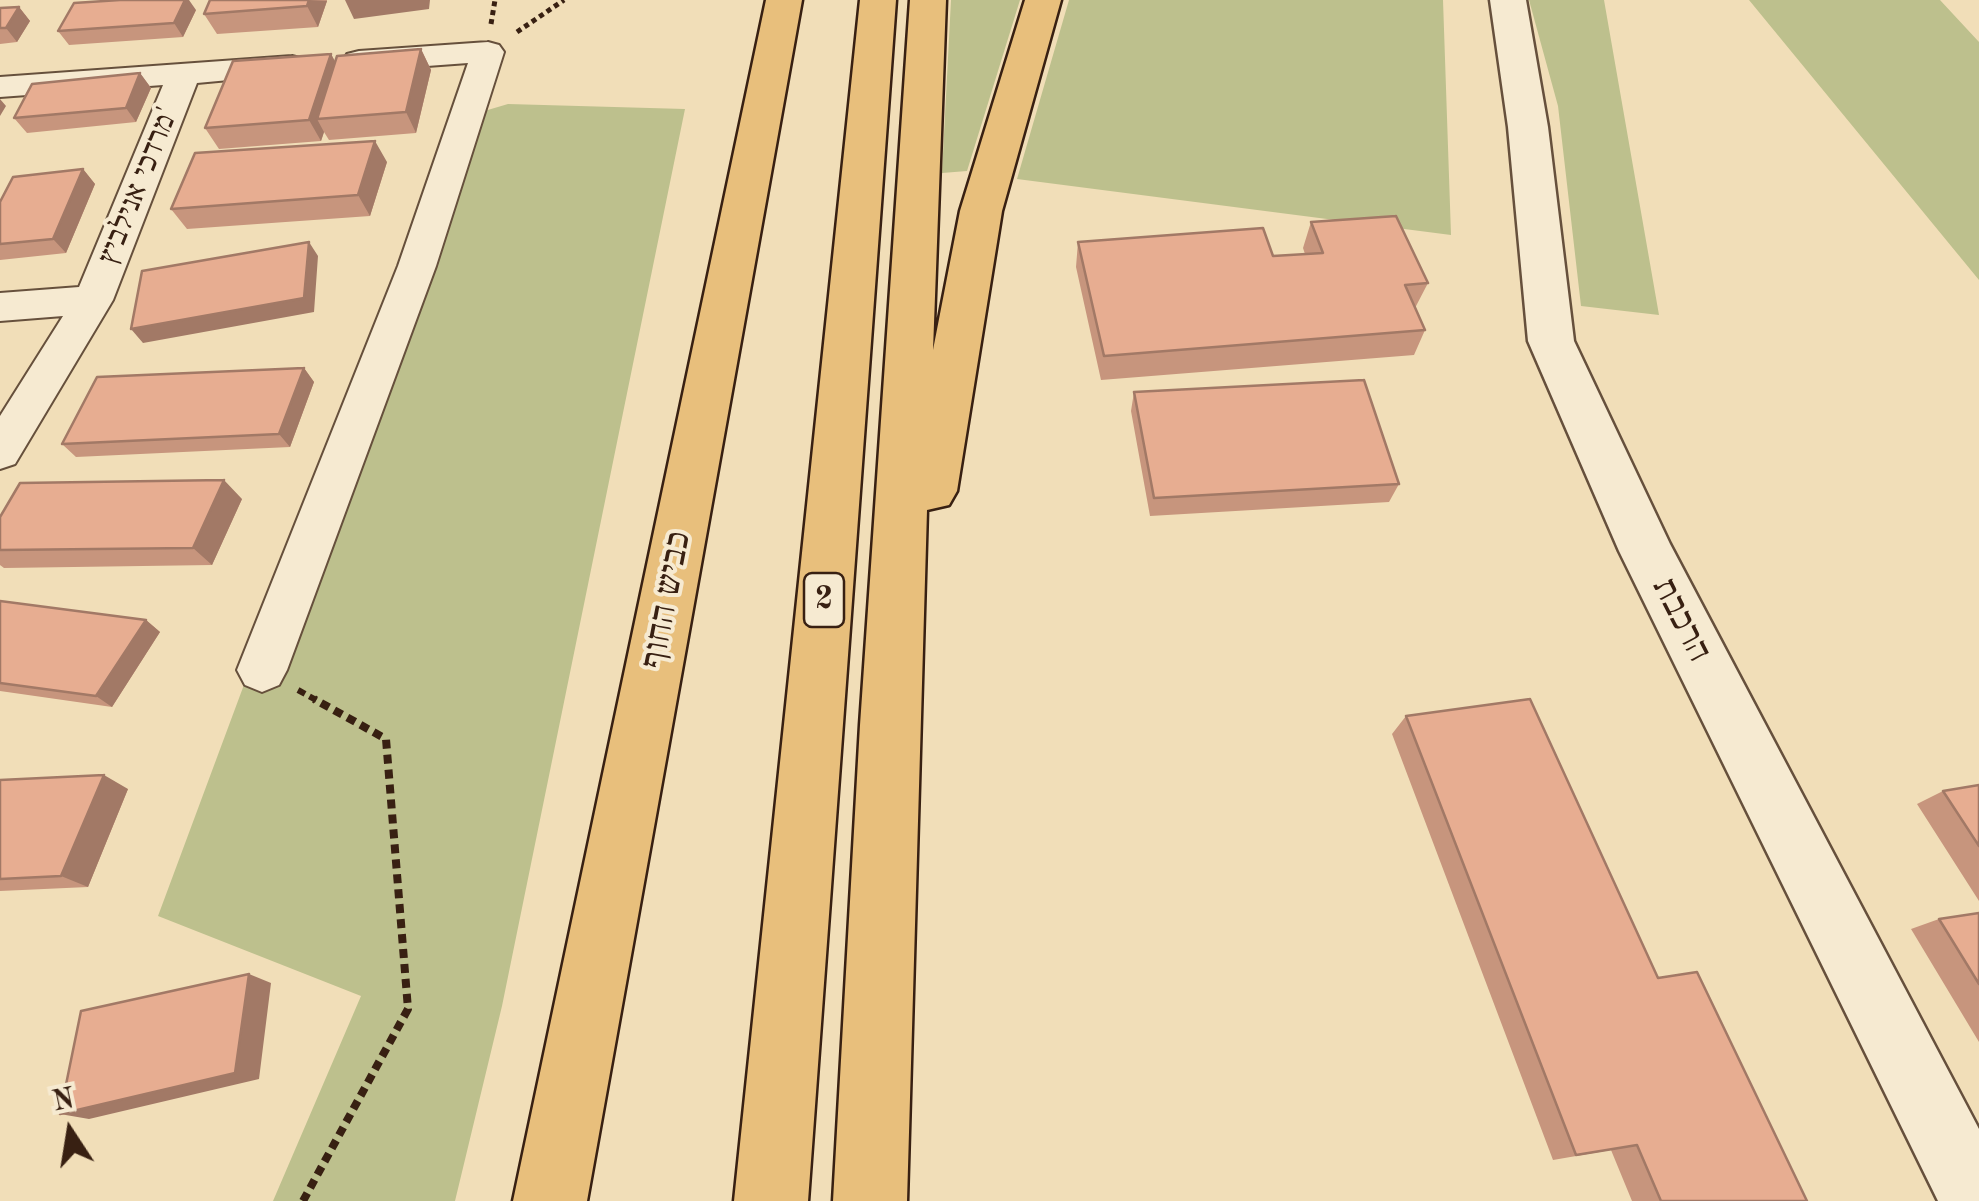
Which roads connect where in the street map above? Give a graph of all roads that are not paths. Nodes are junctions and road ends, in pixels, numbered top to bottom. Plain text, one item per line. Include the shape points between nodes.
1 (878, 0) edge
2 (928, 0) edge
3 (1043, 0) edge
4 (1508, 0) edge
5 (776, 16) edge
6 (184, 73) junction
7 (0, 88) edge
8 (93, 300) junction
9 (0, 307) edge
10 (0, 452) edge
11 (262, 670) road end
12 (889, 725) junction
13 (550, 1201) edge
14 (771, 1201) edge
15 (870, 1201) edge
16 (1977, 1201) edge

1 - 14 highway, 2
2 - 12 highway
3 - 12 highway via 981,211
4 - 16 street, הרכבת via 1551,342 1646,551
5 - 13 highway, כביש החוף
6 - 7 street
6 - 8 street, מרדכי אנילביץ'
6 - 11 street via 488,52 417,266
8 - 9 street
8 - 10 street, מרדכי אנילביץ'
12 - 15 highway

